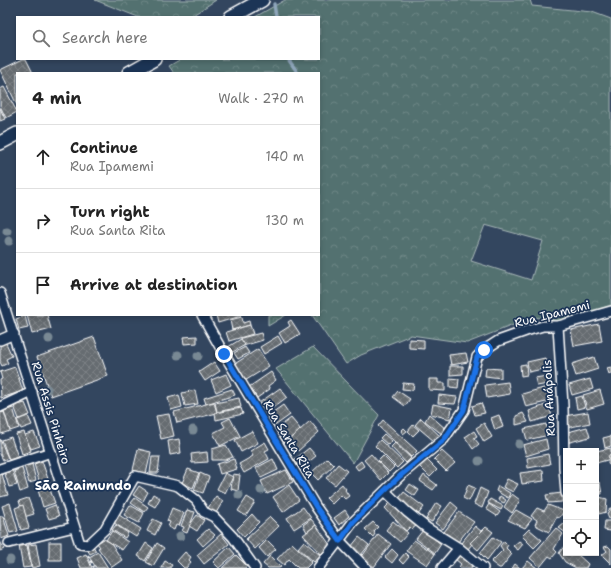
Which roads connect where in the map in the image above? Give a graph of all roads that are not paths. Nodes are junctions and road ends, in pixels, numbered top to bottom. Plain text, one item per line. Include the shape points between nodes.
1 (262, 0) edge
2 (233, 16) edge
3 (152, 60) edge
4 (131, 72) edge
5 (16, 135) edge
6 (0, 143) edge
7 (0, 293) edge
8 (611, 311) edge
9 (203, 316) edge
10 (558, 326) junction
11 (14, 334) junction
12 (0, 340) edge
13 (32, 392) junction
14 (0, 407) edge
15 (51, 452) junction
16 (0, 468) edge
17 (565, 484) edge
18 (385, 490) junction
19 (74, 527) junction
20 (340, 541) junction
21 (9, 543) dead end
22 (458, 548) junction
23 (255, 568) edge
24 (318, 568) edge
25 (366, 568) edge
26 (442, 568) edge
27 (483, 568) edge

1 - 2 street
3 - 4 street
5 - 6 street
7 - 11 street, Rua Assis Pinheiro
8 - 10 street, Rua Ipamemi
9 - 20 street, Rua Santa Rita via 284,455
10 - 17 street, Rua Anápolis
10 - 18 street, Rua Ipamemi via 543,326 526,331 498,341 484,350 477,357 464,410 444,440
11 - 12 street
11 - 13 street, Rua Assis Pinheiro
13 - 14 street
13 - 15 street, Rua Assis Pinheiro
15 - 16 street
15 - 19 street, Rua Assis Pinheiro
18 - 20 street, Rua Ipamemi via 353,522
18 - 22 street via 417,520
19 - 21 street
19 - 23 street, Rua Assis Pinheiro via 80,544 88,545 105,529 135,476 178,486 233,537
20 - 24 street, Rua Ipamemi
20 - 25 street, Rua Santa Rita
22 - 26 street
22 - 27 street

